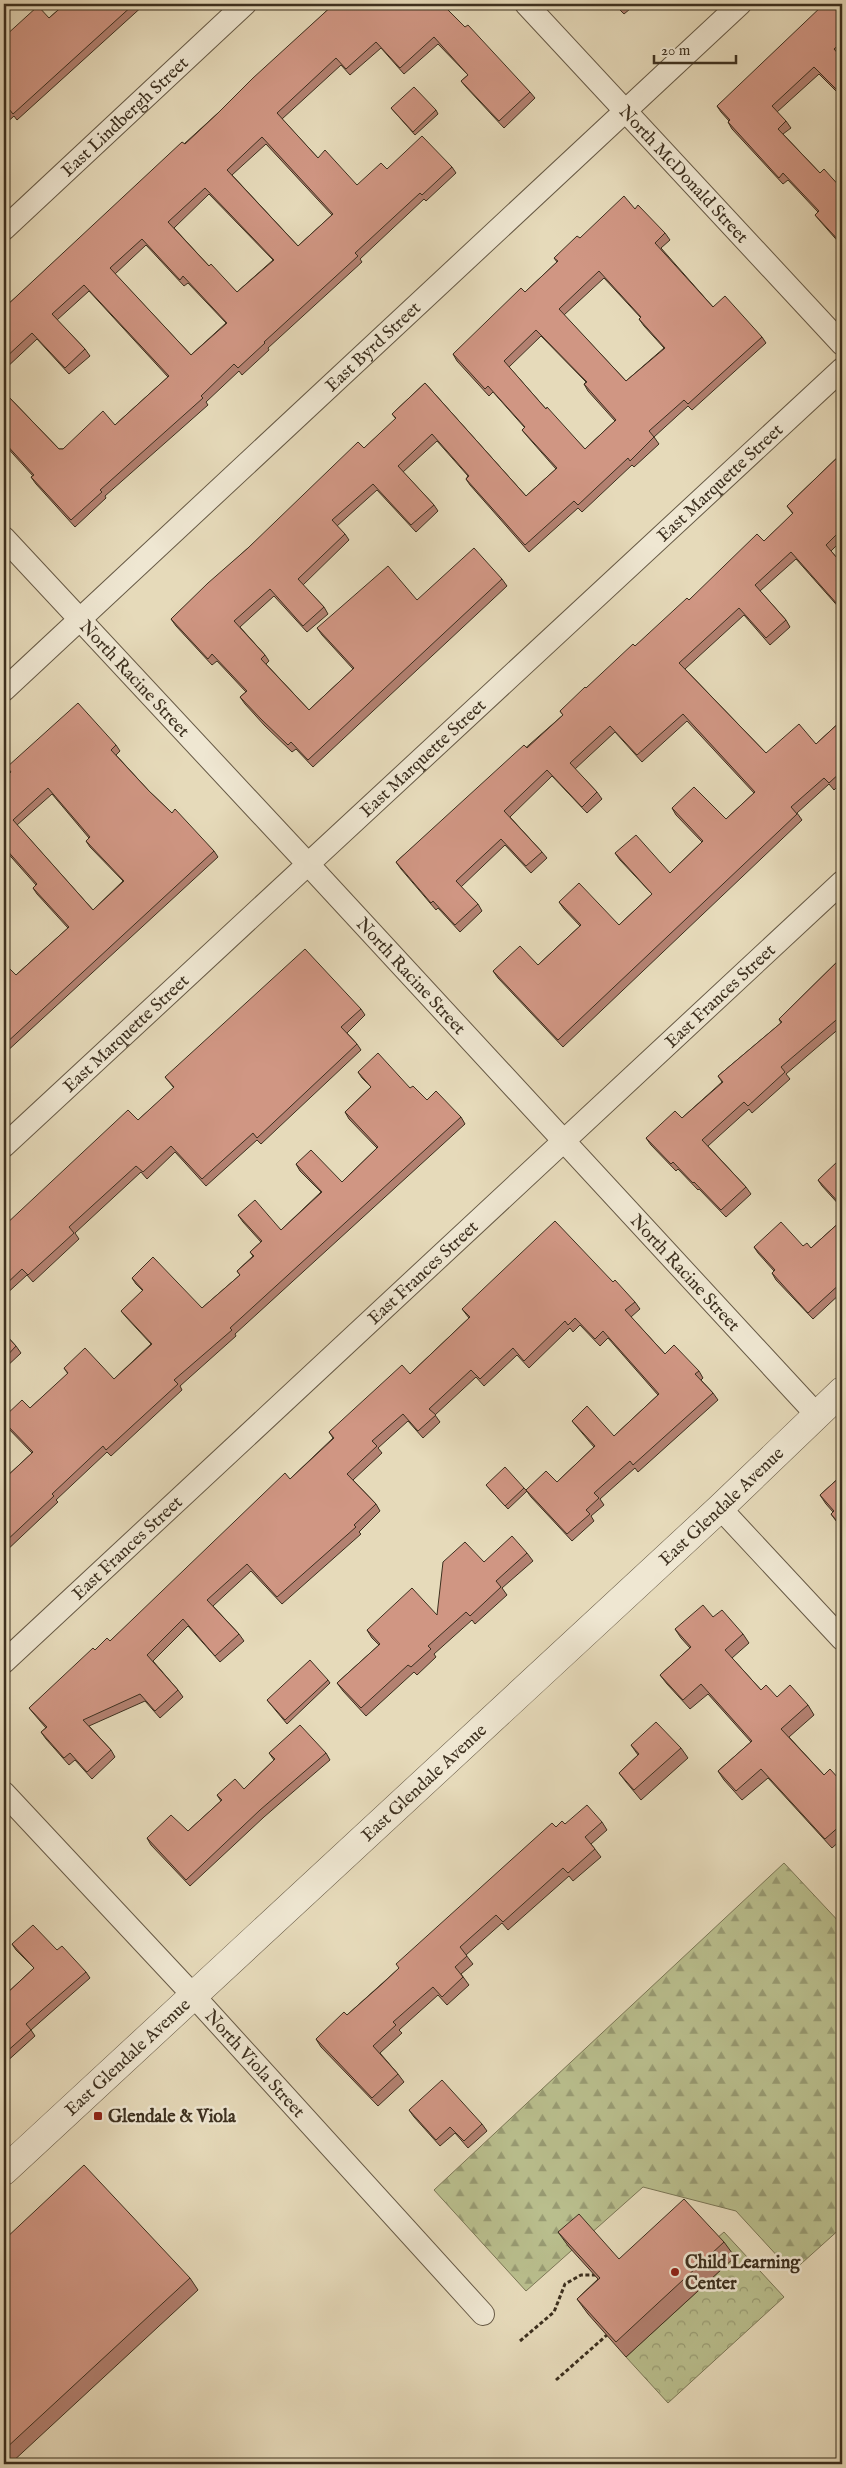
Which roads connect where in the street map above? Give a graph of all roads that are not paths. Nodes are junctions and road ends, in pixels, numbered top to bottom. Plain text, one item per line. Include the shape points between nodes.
1 (245, 4) edge
2 (526, 4) edge
3 (740, 4) edge
4 (626, 111) junction
5 (4, 229) edge
6 (842, 344) edge
7 (842, 369) edge
8 (4, 538) edge
9 (79, 620) junction
10 (4, 690) edge
11 (308, 863) junction
12 (842, 882) edge
13 (563, 1142) junction
14 (4, 1146) edge
15 (842, 1391) edge
16 (816, 1415) junction
17 (720, 1508) junction
18 (842, 1639) edge
19 (4, 1662) edge
20 (4, 1793) edge
21 (192, 1994) junction
22 (4, 2171) edge
23 (483, 2314) dead end

1 - 5 street, East Lindbergh Street
2 - 4 street, North McDonald Street
3 - 4 street, East Byrd Street
4 - 6 street, North McDonald Street
4 - 9 street, East Byrd Street
7 - 11 street, East Marquette Street
8 - 9 street, North Racine Street
9 - 10 street, East Byrd Street
9 - 11 street, North Racine Street
11 - 13 street, North Racine Street
11 - 14 street, East Marquette Street
12 - 13 street, East Frances Street
13 - 16 street, North Racine Street
13 - 19 street, East Frances Street
15 - 16 street, East Glendale Avenue
16 - 17 street, East Glendale Avenue
17 - 18 street
17 - 21 street, East Glendale Avenue
20 - 21 street, North Viola Street
21 - 22 street, East Glendale Avenue
21 - 23 street, North Viola Street

